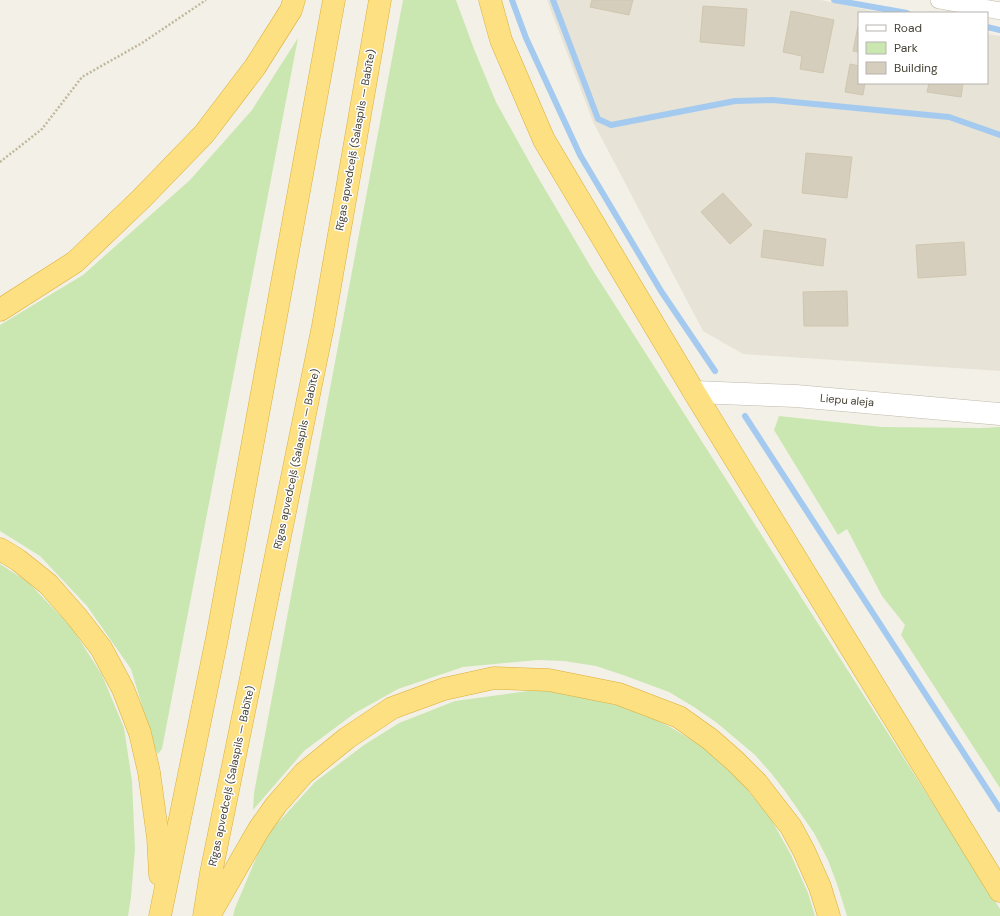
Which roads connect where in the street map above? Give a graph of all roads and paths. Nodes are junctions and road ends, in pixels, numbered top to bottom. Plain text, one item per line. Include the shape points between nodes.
1 (206, 0) edge
2 (294, 0) edge
3 (334, 0) edge
4 (380, 0) edge
5 (490, 0) edge
6 (940, 0) edge
7 (1000, 11) edge
8 (0, 162) edge
9 (0, 310) edge
10 (694, 392) junction
11 (1000, 414) edge
12 (0, 549) edge
13 (1000, 891) edge
14 (161, 911) edge
15 (204, 916) edge
16 (209, 916) edge
17 (829, 916) edge

1 - 8 path via 142,43 82,77 42,129
2 - 9 highway via 291,10 255,67 204,134 141,200 75,262
3 - 14 highway via 217,638
4 - 15 highway, Rīgas apvedceļš (Salaspils — Babīte) via 323,326
5 - 10 highway via 501,40 544,140
6 - 7 street
10 - 11 street, Liepu aleja via 796,396
10 - 13 highway
12 - 14 highway via 48,584 77,617 101,648 123,689 140,733 149,772 158,838
16 - 17 highway via 259,829 304,773 347,738 392,708 444,689 494,678 549,680 619,694 679,717 704,734 757,783 791,828 820,887

